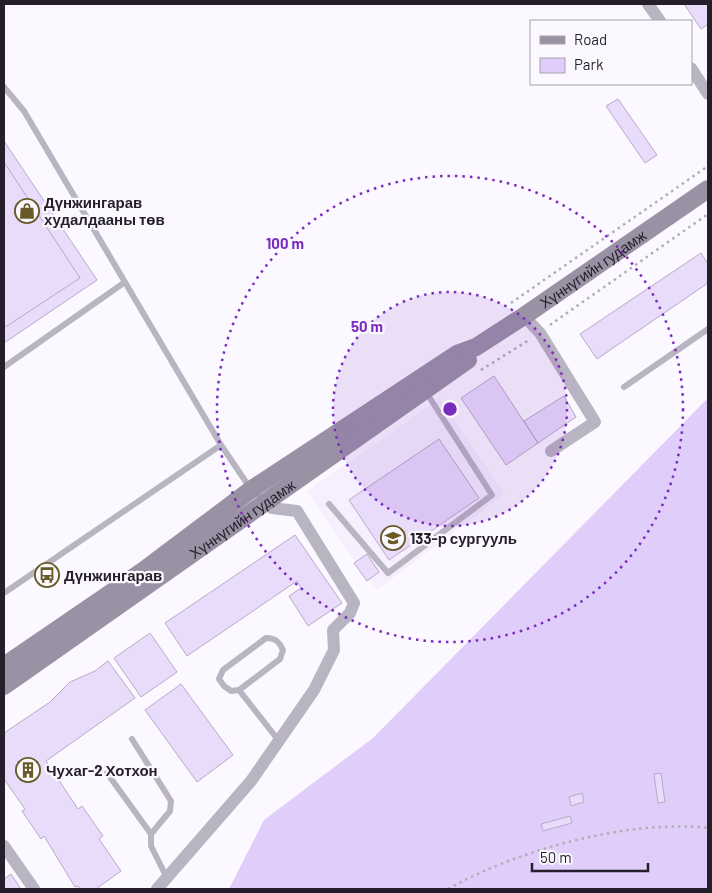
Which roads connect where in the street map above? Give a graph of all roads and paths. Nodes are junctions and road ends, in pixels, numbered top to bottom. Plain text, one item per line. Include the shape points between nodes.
1 (648, 4) edge
2 (659, 20) edge
3 (692, 70) edge
4 (4, 87) edge
5 (708, 94) edge
6 (708, 166) edge
7 (708, 189) edge
8 (708, 214) edge
9 (125, 282) junction
10 (505, 307) dead end
11 (524, 316) junction
12 (708, 329) edge
13 (540, 333) junction
14 (476, 347) junction
15 (4, 367) edge
16 (473, 375) dead end
17 (624, 388) dead end
18 (426, 391) junction
19 (222, 445) junction
20 (551, 451) dead end
21 (258, 495) junction
22 (329, 504) dead end
23 (4, 593) edge
24 (4, 666) edge
25 (4, 686) edge
26 (239, 690) junction
27 (132, 739) dead end
28 (278, 741) junction
29 (107, 773) dead end
30 (708, 828) edge
31 (151, 834) junction
32 (4, 846) edge
33 (167, 878) junction
34 (34, 889) edge
35 (157, 889) edge
36 (448, 889) edge

1 - 2 street
3 - 5 street
4 - 9 lane via 24,111
6 - 10 path
7 - 11 main road, Хүннүгийн гудамж
8 - 13 path
9 - 15 lane
9 - 19 lane
11 - 13 street
11 - 14 main road, Хүннүгийн гудамж
12 - 17 lane
13 - 16 path
13 - 20 street via 595,422
14 - 18 main road, Хүннүгийн гудамж via 468,360
14 - 21 main road, Хүннүгийн гудамж via 457,354
18 - 21 main road, Хүннүгийн гудамж
18 - 22 lane via 492,495 388,574
19 - 21 lane
19 - 23 lane
21 - 24 main road, Хүннүгийн гудамж
21 - 25 main road, Хүннүгийн гудамж
21 - 28 street via 272,508 297,510 354,603 350,613 333,630 334,650 314,690
26 - 26 lane via 231,691 224,686 219,679 223,670 266,638 279,642 283,650 280,659
26 - 28 lane
27 - 31 lane via 171,801 170,811
28 - 33 street via 250,781
29 - 31 lane
30 - 36 path via 643,829 568,843 514,860
31 - 33 lane via 151,846
32 - 34 street
33 - 35 street

